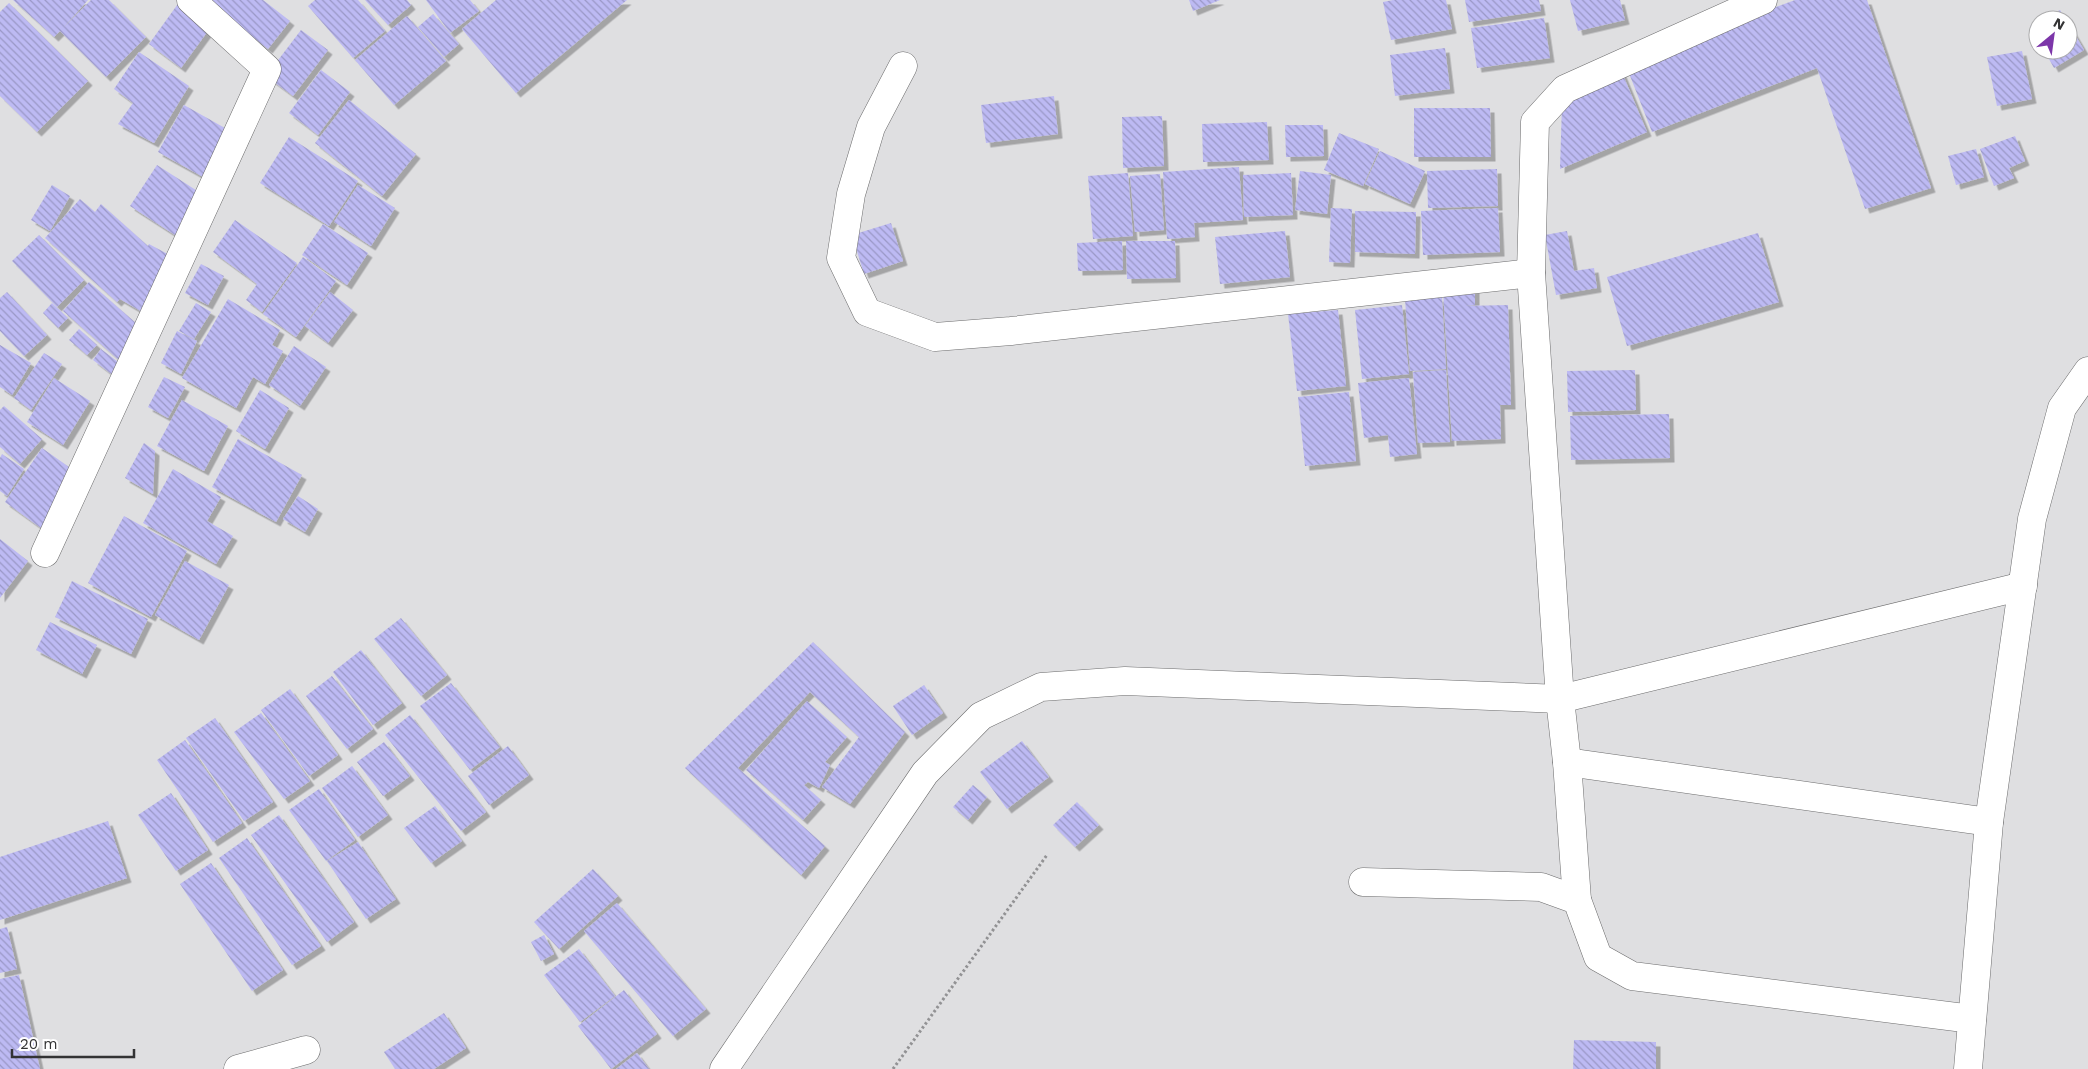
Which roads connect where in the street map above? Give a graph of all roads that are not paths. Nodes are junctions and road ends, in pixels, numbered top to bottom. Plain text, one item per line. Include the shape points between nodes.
1 (191, 0) edge
2 (1763, 0) edge
3 (902, 66) dead end
4 (1531, 273) junction
5 (2088, 371) edge
6 (45, 553) dead end
7 (2022, 586) junction
8 (1560, 699) junction
9 (1567, 762) junction
10 (1988, 822) junction
11 (1363, 882) dead end
12 (1577, 900) junction
13 (1972, 1019) junction
14 (306, 1050) dead end
15 (238, 1069) edge
16 (724, 1069) edge
17 (1968, 1069) edge

1 - 6 street via 267,69
2 - 4 street via 1565,89 1535,122
3 - 4 street via 871,127 851,194 841,258 867,312 935,337
4 - 8 street
5 - 7 street via 2062,408 2032,519
7 - 8 street
7 - 10 street
8 - 9 street
8 - 16 street via 1125,681 1041,687 981,716 925,773
9 - 10 street
9 - 12 street
10 - 13 street
11 - 12 street via 1541,887
12 - 13 street via 1598,957 1632,976
13 - 17 street
14 - 15 street

